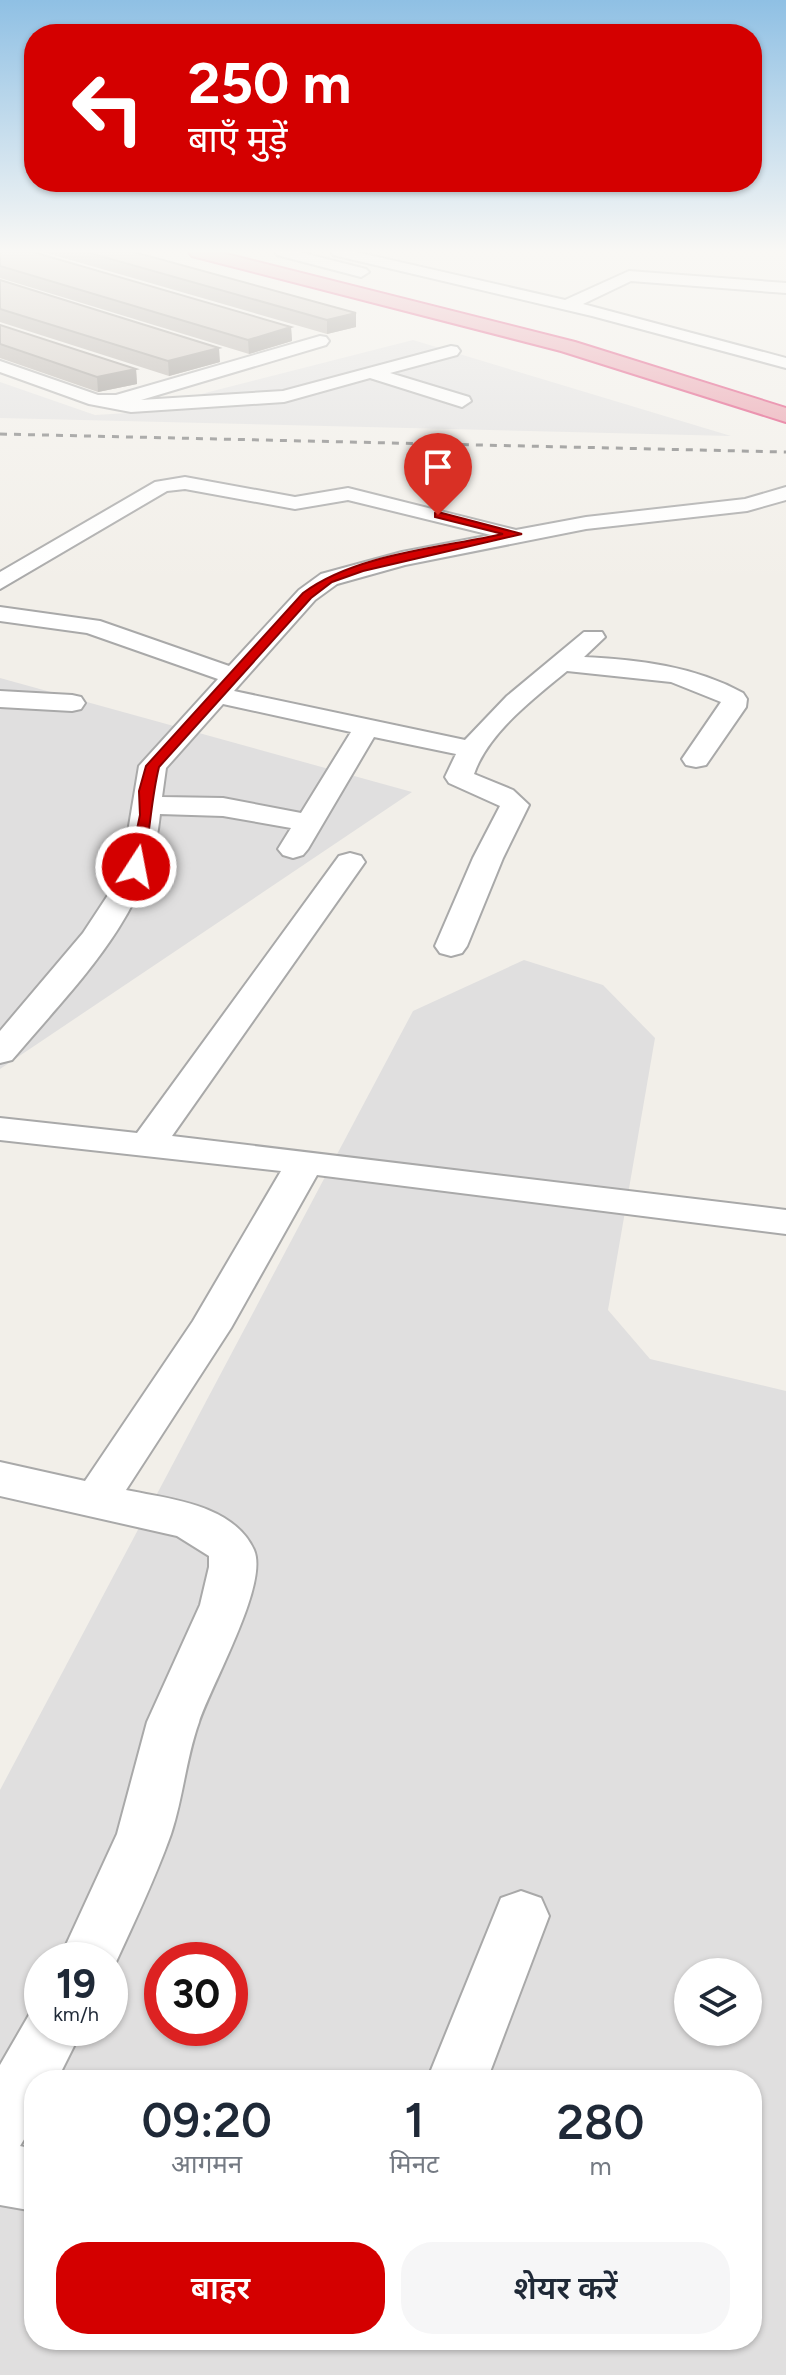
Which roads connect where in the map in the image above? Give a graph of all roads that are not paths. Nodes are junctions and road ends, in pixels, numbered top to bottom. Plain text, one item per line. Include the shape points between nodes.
1 (251, 363) edge
2 (408, 363) edge
3 (630, 363) edge
4 (677, 363) edge
5 (0, 366) edge
6 (371, 373) junction
7 (143, 377) edge
8 (172, 386) junction
9 (786, 395) edge
10 (462, 401) dead end
11 (105, 402) junction
12 (786, 415) edge
13 (786, 493) edge
14 (517, 534) junction
15 (0, 582) edge
16 (0, 614) edge
17 (593, 637) dead end
18 (561, 663) junction
19 (225, 686) junction
20 (0, 699) edge
21 (72, 703) dead end
22 (367, 727) junction
23 (474, 750) junction
24 (696, 759) dead end
25 (146, 805) junction
26 (309, 823) junction
27 (293, 849) dead end
28 (350, 862) dead end
29 (451, 946) dead end
30 (0, 1053) edge
31 (0, 1129) edge
32 (147, 1145) junction
33 (305, 1162) junction
34 (786, 1222) edge
35 (0, 1479) edge
36 (96, 1500) junction
37 (521, 1916) dead end
38 (96, 1942) edge
39 (44, 2046) edge
40 (30, 2070) edge
41 (461, 2070) edge
42 (24, 2081) edge
43 (0, 2124) edge
44 (0, 2174) edge
45 (24, 2178) edge

1 - 8 street
2 - 6 street
3 - 12 highway
4 - 9 highway
5 - 11 street
6 - 10 street
6 - 11 street via 271,398 131,406
7 - 8 street
8 - 11 street
13 - 14 street via 747,505
14 - 15 street via 348,494 295,503 174,484 148,494
14 - 19 street via 329,579 307,595
16 - 19 street via 91,626
17 - 18 street
18 - 23 street via 520,696
18 - 24 street via 684,678 734,699
19 - 22 street
19 - 25 street via 153,766
20 - 21 street
22 - 23 street
22 - 26 street
23 - 29 street via 459,777 510,798 515,805
25 - 26 street via 223,807
25 - 30 street via 136,867 120,907
26 - 27 street
28 - 32 street
31 - 32 street
32 - 33 street
33 - 34 street
33 - 36 street via 210,1328
35 - 36 street
36 - 38 street via 189,1521 222,1539 232,1553 233,1567 224,1605 173,1722 144,1834
37 - 41 street
39 - 40 street
42 - 43 street
44 - 45 street

